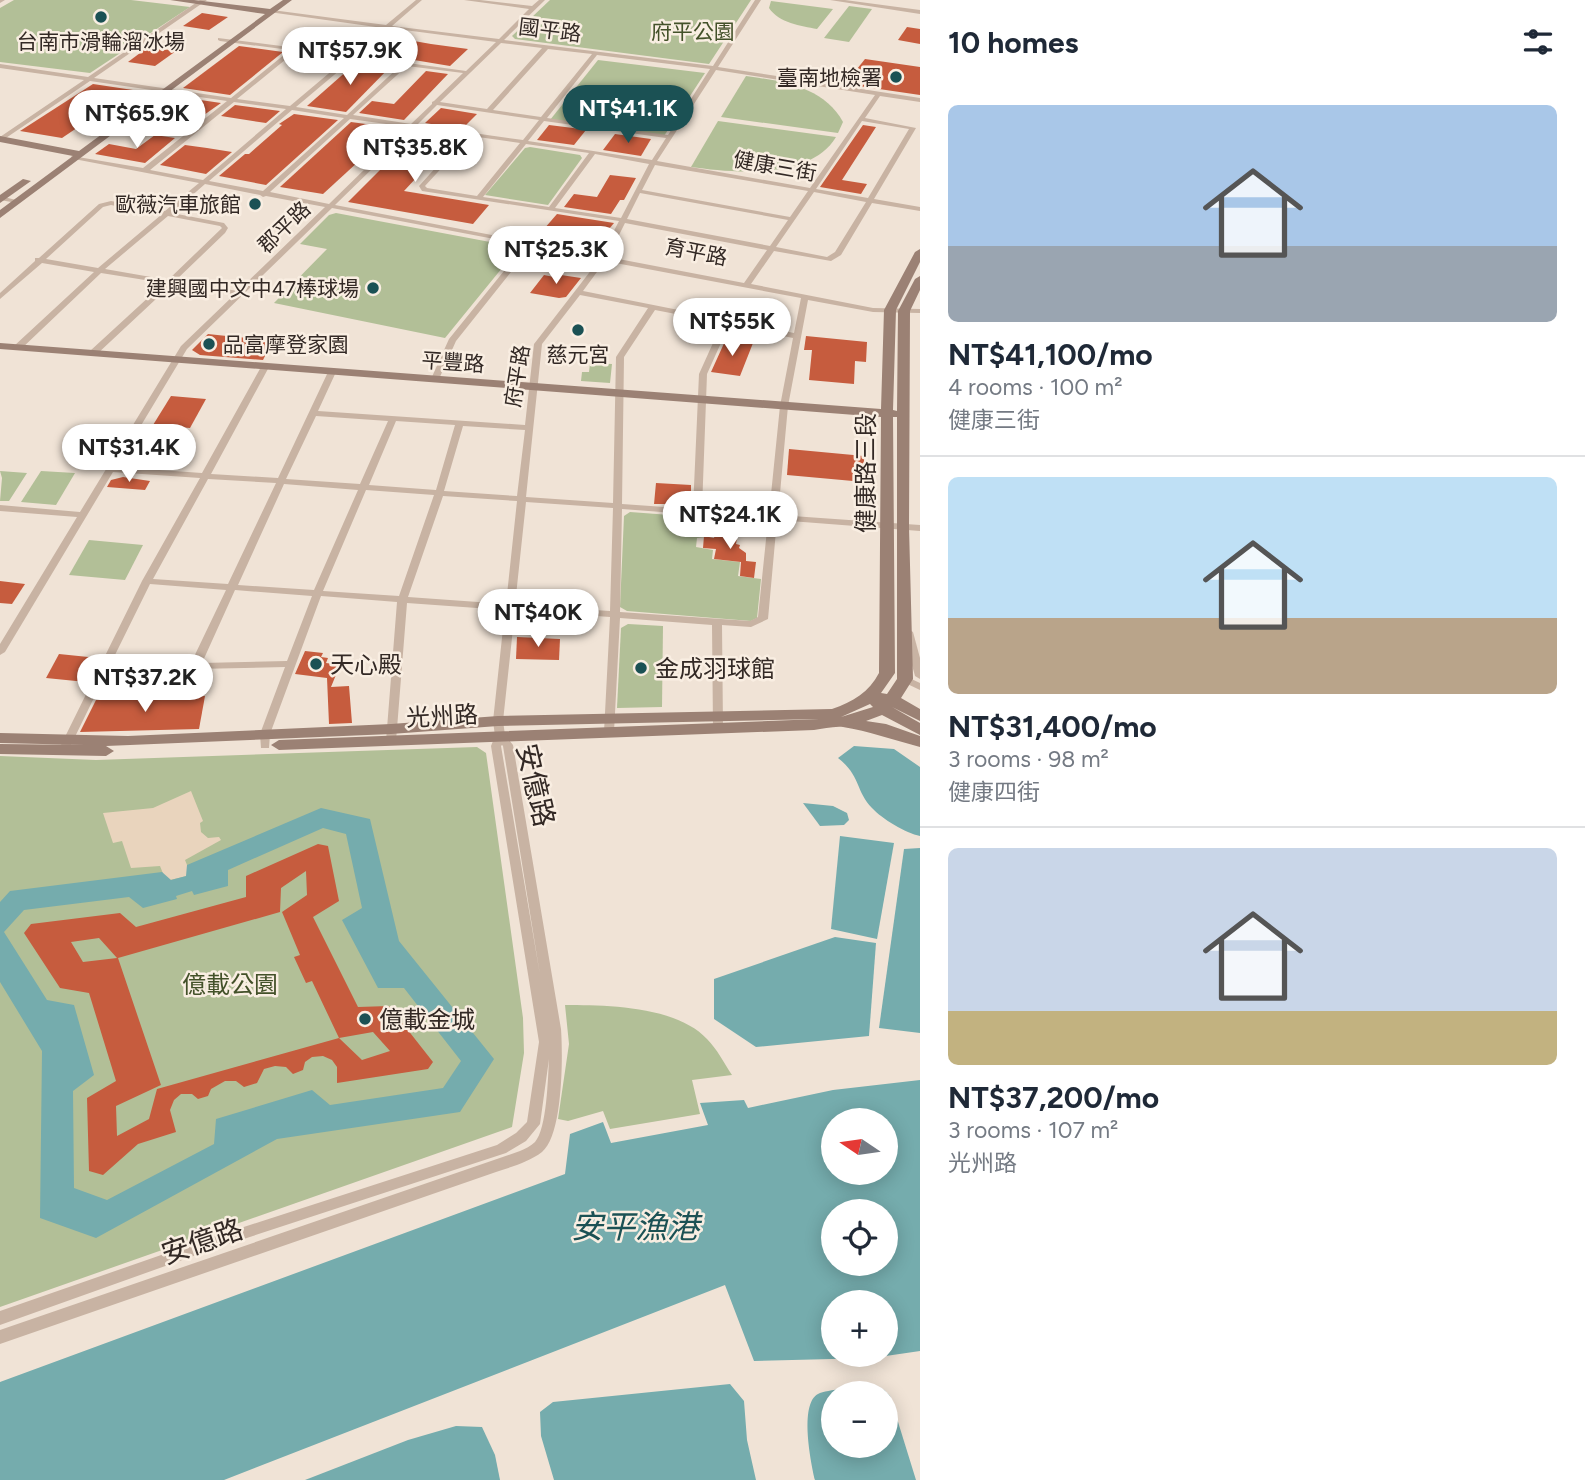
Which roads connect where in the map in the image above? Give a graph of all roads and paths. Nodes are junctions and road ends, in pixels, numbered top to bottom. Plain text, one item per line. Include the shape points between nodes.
1 (174, 0) edge
2 (274, 0) edge
3 (288, 0) edge
4 (419, 0) edge
5 (467, 0) edge
6 (542, 0) edge
7 (758, 0) edge
8 (833, 0) edge
9 (202, 1) edge
10 (533, 8) junction
11 (259, 10) junction
12 (272, 12) junction
13 (920, 12) edge
14 (387, 27) junction
15 (220, 39) junction
16 (233, 41) junction
17 (498, 41) junction
18 (546, 47) junction
19 (295, 49) junction
20 (596, 53) junction
21 (351, 57) junction
22 (406, 64) junction
23 (0, 66) edge
24 (714, 68) junction
25 (465, 72) junction
26 (92, 77) junction
27 (154, 87) junction
28 (169, 89) junction
29 (878, 94) junction
30 (234, 99) junction
31 (920, 100) edge
32 (433, 103) junction
33 (291, 108) junction
34 (488, 111) junction
35 (351, 116) junction
36 (543, 119) junction
37 (861, 119) junction
38 (104, 123) dead end
39 (412, 125) junction
40 (470, 134) junction
41 (669, 137) junction
42 (82, 139) dead end
43 (0, 140) edge
44 (526, 142) junction
45 (593, 152) junction
46 (66, 155) junction
47 (653, 163) junction
48 (146, 169) junction
49 (32, 176) dead end
50 (205, 181) junction
51 (811, 189) junction
52 (638, 191) junction
53 (265, 192) junction
54 (479, 198) junction
55 (1, 199) edge
56 (871, 200) junction
57 (17, 201) junction
58 (332, 205) junction
59 (551, 209) junction
60 (920, 209) edge
61 (167, 213) junction
62 (0, 215) edge
63 (792, 219) junction
64 (623, 220) junction
65 (530, 243) junction
66 (772, 248) junction
67 (920, 252) edge
68 (604, 257) junction
69 (38, 260) junction
70 (100, 270) junction
71 (920, 279) edge
72 (171, 282) junction
73 (747, 284) junction
74 (578, 292) junction
75 (240, 294) junction
76 (0, 297) edge
77 (805, 297) junction
78 (653, 307) junction
79 (890, 310) junction
80 (904, 310) junction
81 (920, 311) edge
82 (726, 322) junction
83 (797, 336) junction
84 (0, 346) edge
85 (17, 348) junction
86 (93, 354) junction
87 (177, 360) junction
88 (265, 367) junction
89 (332, 372) junction
90 (435, 379) junction
91 (534, 387) junction
92 (619, 393) junction
93 (702, 400) junction
94 (784, 406) junction
95 (313, 413) junction
96 (887, 414) junction
97 (902, 415) junction
98 (393, 418) junction
99 (460, 423) junction
100 (529, 428) junction
101 (113, 469) junction
102 (205, 475) junction
103 (282, 483) junction
104 (363, 489) junction
105 (439, 494) junction
106 (522, 500) junction
107 (618, 507) junction
108 (0, 508) edge
109 (697, 512) junction
110 (81, 515) junction
111 (773, 517) junction
112 (895, 526) junction
113 (920, 528) edge
114 (146, 581) junction
115 (231, 587) junction
116 (317, 594) junction
117 (402, 600) junction
118 (510, 608) junction
119 (615, 616) junction
120 (717, 622) junction
121 (0, 652) edge
122 (106, 664) junction
123 (290, 664) junction
124 (195, 666) junction
125 (912, 678) edge
126 (920, 687) edge
127 (882, 702) junction
128 (920, 716) edge
129 (717, 722) junction
130 (608, 725) junction
131 (814, 725) junction
132 (499, 728) junction
133 (920, 730) edge
134 (391, 735) junction
135 (0, 738) edge
136 (265, 740) junction
137 (920, 742) edge
138 (65, 746) junction
139 (0, 749) edge
140 (0, 1318) edge
141 (0, 1337) edge

1 - 9 street, 國平路
2 - 11 street
3 - 12 street
4 - 14 street
5 - 10 street
6 - 10 street, 郡平路
7 - 24 street, 府平路
8 - 13 street
9 - 11 street, 國平路
9 - 26 street
10 - 17 street, 郡平路
11 - 12 street, 國平路
11 - 15 street
12 - 14 street, 國平路
12 - 16 street
14 - 17 street, 國平路
14 - 21 street
15 - 16 street
15 - 27 street
16 - 19 street
16 - 28 street
17 - 18 street, 國平路
17 - 25 street, 郡平路
18 - 20 street, 國平路
18 - 34 street
19 - 21 street
19 - 30 street
20 - 24 street, 國平路
20 - 36 street
21 - 22 street
21 - 33 street
22 - 25 street
22 - 35 street
23 - 26 street, 健康三街
24 - 29 street, 國平路
24 - 41 street, 府平路
25 - 32 street, 郡平路
26 - 27 street, 健康三街
26 - 43 street
27 - 28 street, 健康三街
27 - 38 street
28 - 30 street, 健康三街
28 - 46 street
29 - 31 street, 國平路
29 - 37 street
30 - 33 street, 健康三街
30 - 48 street
32 - 34 street
32 - 39 street, 郡平路
33 - 35 street, 健康三街
33 - 50 street
34 - 36 street
35 - 39 street, 健康三街
35 - 53 street
36 - 41 street
36 - 44 street
37 - 51 street
37 - 56 street via 913,128
39 - 40 street, 健康三街
39 - 58 street, 郡平路
40 - 44 street, 健康三街
40 - 54 street via 422,186 424,190
41 - 47 street, 府平路
42 - 46 street
43 - 46 street, 育平路
44 - 45 street, 健康三街
44 - 54 street
45 - 47 street, 健康三街
45 - 59 street
46 - 48 street, 育平路
46 - 57 street
47 - 51 street, 健康三街
47 - 52 street, 府平路
48 - 50 street, 育平路
49 - 55 street
50 - 53 street, 育平路
50 - 61 street
51 - 56 street, 健康三街
51 - 63 street
52 - 63 street
52 - 64 street, 府平路
53 - 58 street, 育平路
54 - 59 street
55 - 57 street
56 - 60 street, 健康三街
56 - 66 street via 834,257
57 - 62 street
58 - 65 street, 育平路
58 - 75 street, 郡平路
59 - 64 street
61 - 69 street via 111,202 101,205
61 - 70 street
61 - 72 street via 225,228
63 - 66 street
64 - 66 street
64 - 68 street, 府平路
65 - 68 street, 育平路
65 - 90 street via 452,341
66 - 73 street
67 - 79 street, 健康路三段
68 - 73 street, 育平路
68 - 74 street, 府平路
69 - 70 street
69 - 76 street
70 - 72 street
70 - 85 street
71 - 80 street, 健康路三段
72 - 75 street
72 - 86 street
73 - 77 street, 育平路
73 - 79 street, 育平路
74 - 78 street
74 - 91 street, 府平路 via 538,344
75 - 87 street, 郡平路
77 - 79 street, 育平路
77 - 83 street
78 - 82 street
78 - 92 street via 620,356
79 - 80 street, 育平路
79 - 96 street, 健康路三段
80 - 81 street, 育平路
80 - 97 street, 健康路三段
82 - 83 street
82 - 93 street via 703,374
83 - 94 street
84 - 85 street, 平豐路
85 - 86 street, 平豐路
86 - 87 street, 平豐路
87 - 88 street, 平豐路
87 - 101 street, 郡平路
88 - 89 street, 平豐路
88 - 102 street
89 - 90 street, 平豐路
89 - 95 street
90 - 91 street, 平豐路
91 - 92 street, 平豐路
91 - 100 street, 府平路
92 - 93 street, 平豐路
92 - 107 street
93 - 94 street, 平豐路
93 - 109 street
94 - 96 street, 平豐路
94 - 111 street
95 - 98 street
95 - 103 street
96 - 97 street, 平豐路
96 - 112 street, 健康路三段
97 - 112 street, 健康路三段
98 - 99 street
98 - 104 street
99 - 100 street
99 - 105 street
100 - 106 street, 府平路
101 - 102 street
101 - 110 street, 郡平路
102 - 103 street
102 - 114 street
103 - 104 street
103 - 115 street
104 - 105 street
104 - 116 street
105 - 106 street
105 - 117 street
106 - 107 street
106 - 118 street, 府平路
107 - 109 street
107 - 119 street
108 - 110 street
109 - 111 street
110 - 121 street, 郡平路
111 - 112 street
111 - 120 street via 763,619 751,624
112 - 113 street
112 - 125 street, 健康路三段
112 - 127 street, 健康路三段
114 - 115 street
114 - 122 street
115 - 116 street
115 - 124 street
116 - 117 street
116 - 123 street
117 - 118 street
117 - 134 street
118 - 119 street
118 - 132 street, 府平路
119 - 120 street
119 - 130 street
120 - 129 street
122 - 124 street
122 - 138 street
123 - 124 street
123 - 136 street
125 - 126 street
125 - 127 street
127 - 128 street
127 - 129 street, 光州路 via 832,714
127 - 131 street, 光州路 via 865,718
127 - 133 street
129 - 130 street, 光州路
129 - 131 street, 光州路
130 - 132 street, 光州路
131 - 137 street via 880,728
132 - 134 street, 光州路
132 - 140 street, 安億路 via 496,746 545,1042 533,1124 501,1149
132 - 141 street, 安億路 via 508,745 555,1029 553,1093 548,1132 541,1145 496,1166
134 - 136 street, 光州路
135 - 138 street, 光州路
136 - 138 street, 光州路
138 - 139 street, 光州路

